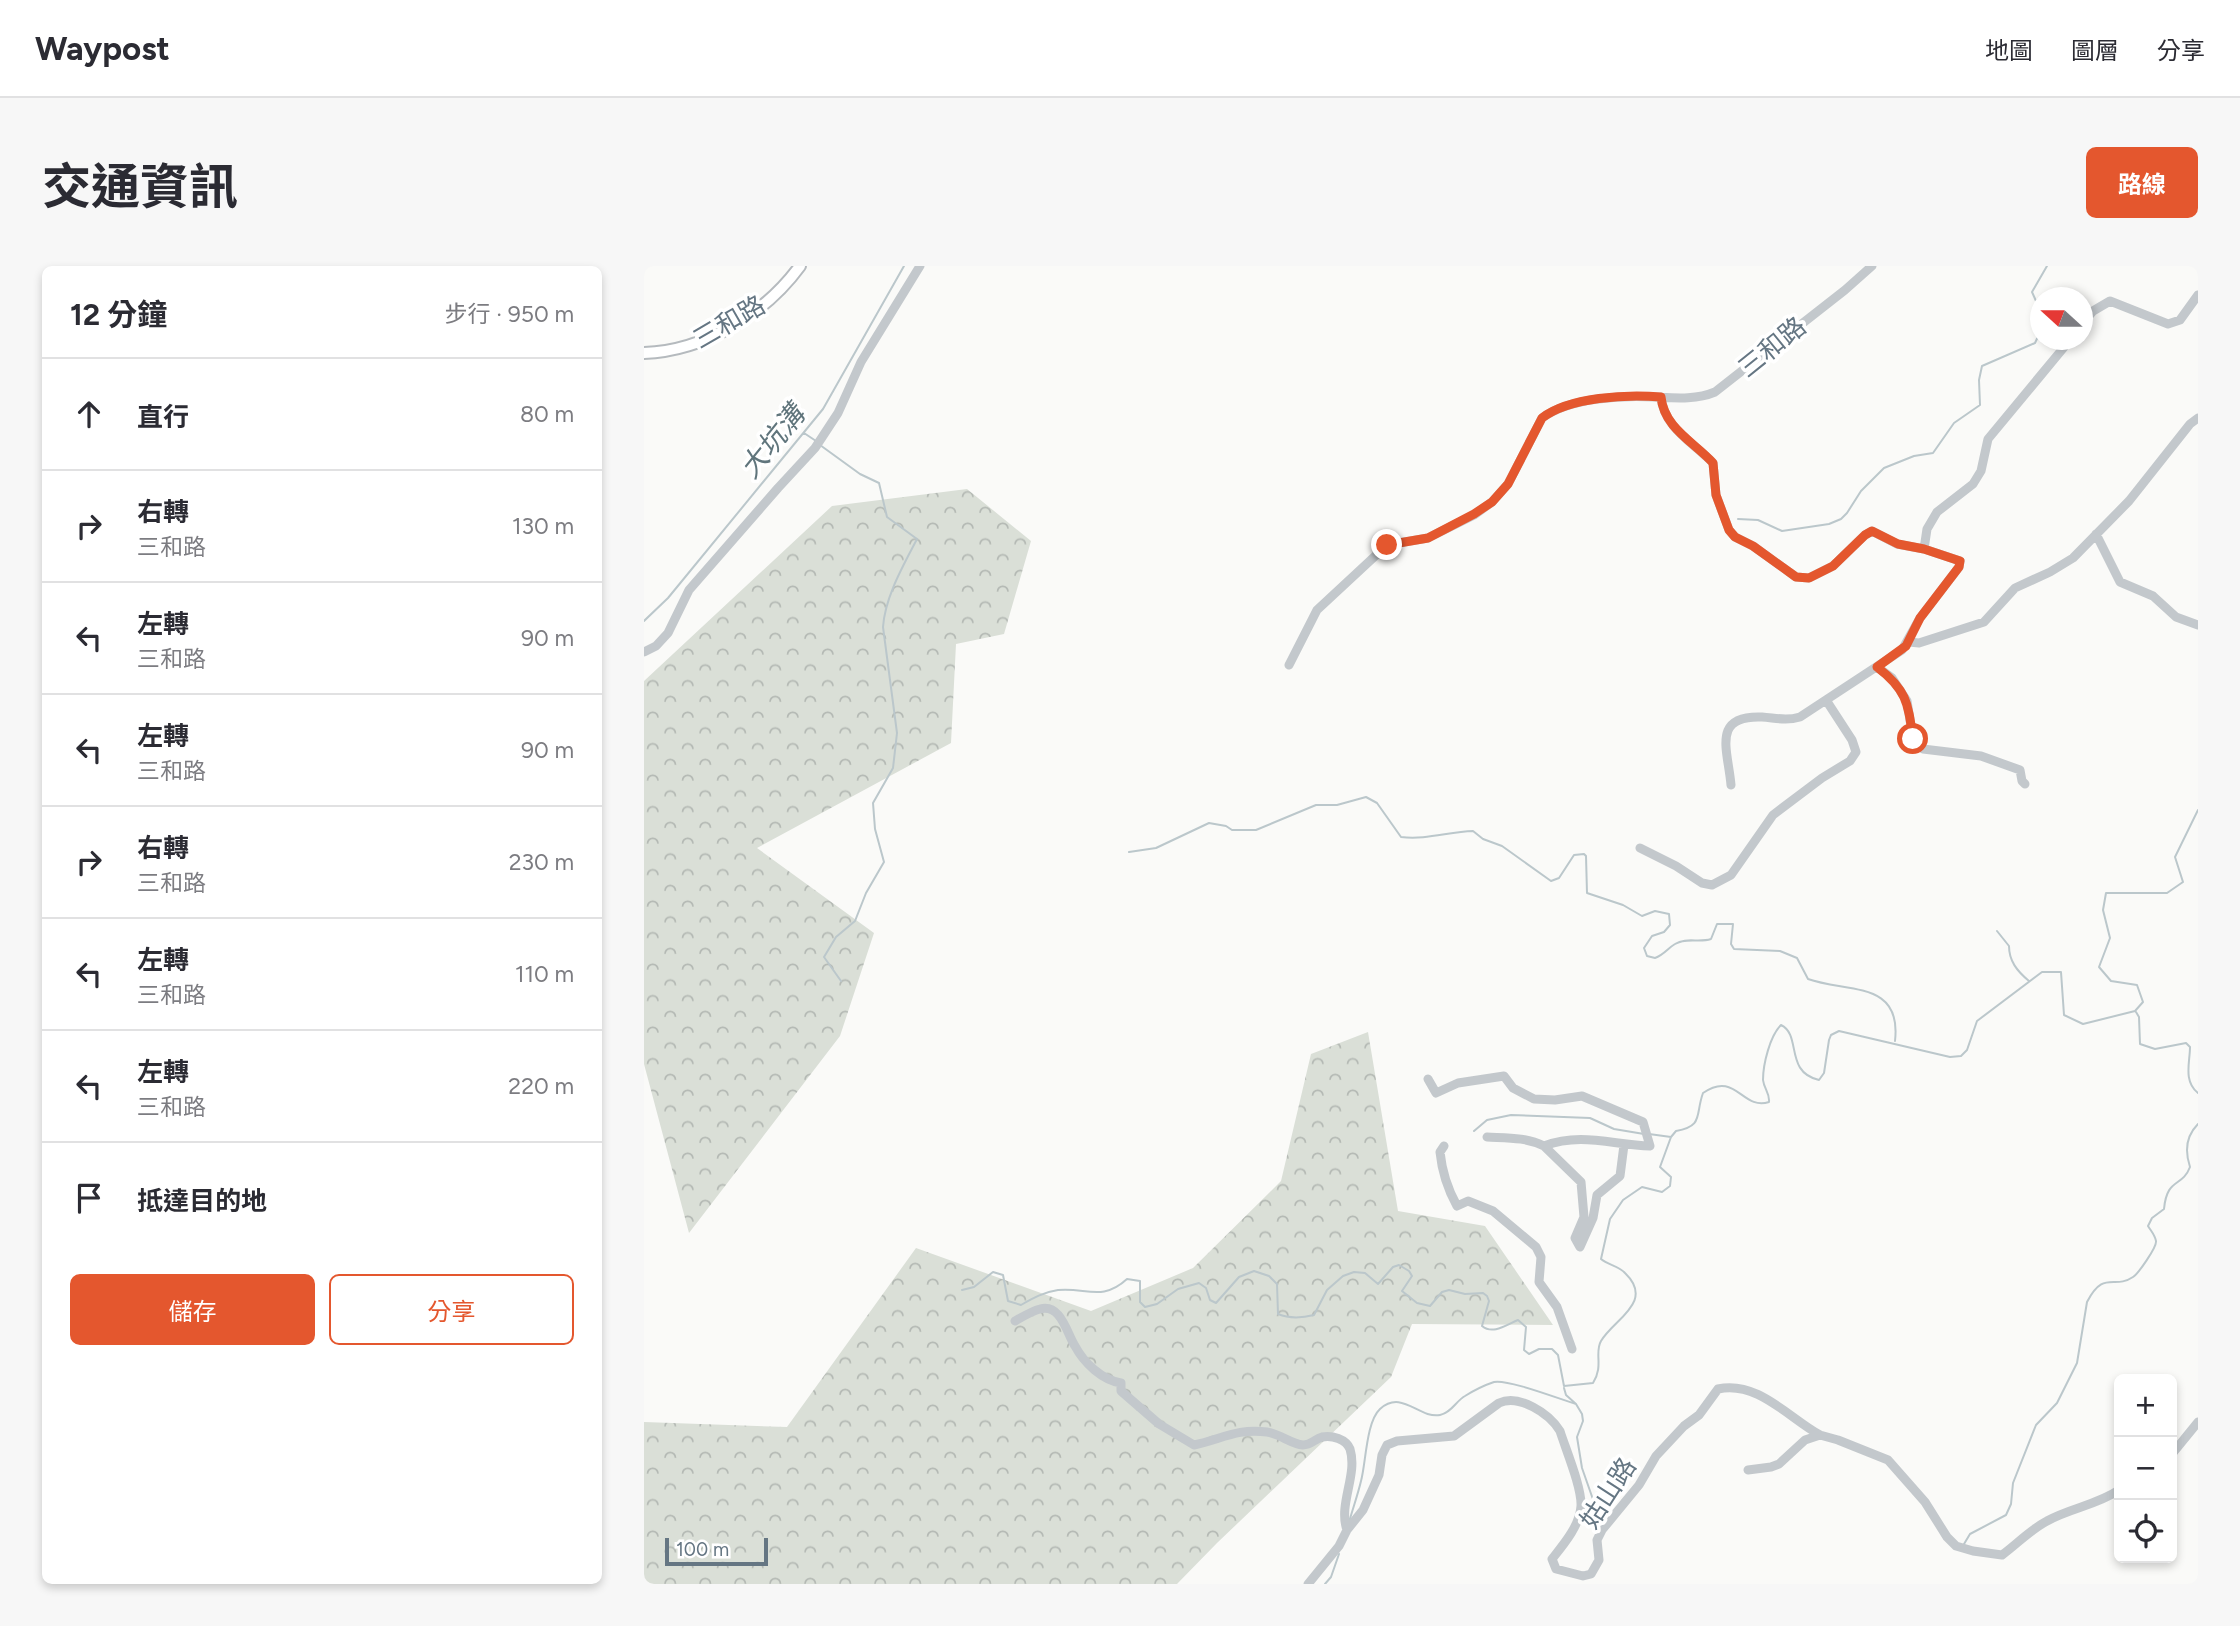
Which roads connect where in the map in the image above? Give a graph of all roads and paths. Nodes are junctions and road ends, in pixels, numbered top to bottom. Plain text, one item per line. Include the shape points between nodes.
1 (800, 266) edge
2 (920, 266) edge
3 (1872, 266) edge
4 (2198, 295) edge
5 (2093, 311) edge
6 (2062, 350) edge
7 (644, 353) edge
8 (1661, 397) junction
9 (2198, 418) edge
10 (2096, 534) junction
11 (1924, 549) junction
12 (2198, 625) edge
13 (1909, 642) junction
14 (644, 652) edge
15 (1289, 665) dead end
16 (1877, 667) junction
17 (1826, 700) junction
18 (2025, 784) dead end
19 (1731, 785) dead end
20 (1640, 848) dead end
21 (1428, 1079) dead end
22 (1487, 1137) dead end
23 (1624, 1145) junction
24 (1444, 1146) dead end
25 (1544, 1146) junction
26 (1015, 1321) dead end
27 (1572, 1349) dead end
28 (2198, 1422) edge
29 (1820, 1435) junction
30 (2177, 1448) edge
31 (1748, 1470) dead end
32 (2114, 1493) edge
33 (1347, 1530) junction
34 (1308, 1584) edge

1 - 7 main road, 三和路 via 772,297 714,336 675,350
2 - 14 street via 815,448 689,590 668,632
3 - 8 street, 三和路 via 1715,391 1698,397
4 - 5 street via 2180,320 2168,324 2110,301
6 - 11 street via 1988,439 1982,471 1973,484 1937,512 1927,529
8 - 11 street via 1674,427 1713,463 1716,495 1729,530 1796,577 1809,578 1833,566 1872,531 1898,544
8 - 15 street, 三和路 via 1597,399 1551,411 1542,418 1508,484 1492,502 1428,538 1387,545 1317,610
9 - 10 street
10 - 12 street via 2120,582 2153,596 2176,617
10 - 13 street via 2073,558 2015,588 1984,622 1919,643
11 - 13 street via 1960,561
13 - 16 street
16 - 17 street
16 - 18 street via 1892,678 1907,701 1913,739 1923,748 1981,756 2012,766 2020,770
17 - 19 street via 1790,720 1734,721 1726,734
17 - 20 street via 1856,752 1773,816 1731,875 1712,885 1702,883
21 - 23 street via 1436,1093 1458,1083 1504,1076 1513,1088 1534,1099 1581,1096 1643,1122 1650,1146
22 - 25 street via 1526,1138
23 - 25 street via 1579,1138
23 - 25 street via 1620,1176 1597,1195 1580,1247 1575,1238 1584,1217 1581,1182
24 - 27 street via 1440,1152 1442,1171 1457,1206 1468,1201 1493,1211 1536,1247 1541,1262 1539,1282 1557,1307
26 - 33 street via 1041,1308 1056,1313 1075,1347 1100,1375 1121,1383 1121,1391 1159,1424 1194,1445 1245,1430 1277,1434 1300,1445 1324,1436 1344,1441 1351,1461 1344,1516
28 - 30 street
29 - 31 street via 1805,1440 1779,1464
29 - 32 street, 姑山路 via 1888,1460 1925,1502 1947,1537 1956,1546 1973,1551 2002,1555 2048,1520
29 - 33 street, 姑山路 via 1749,1391 1718,1389 1699,1415 1656,1456 1602,1530 1597,1539 1599,1560 1591,1574 1583,1576 1556,1569 1552,1559 1572,1531 1581,1507 1560,1431 1526,1404 1507,1399 1454,1436 1387,1445 1363,1510
33 - 34 street

